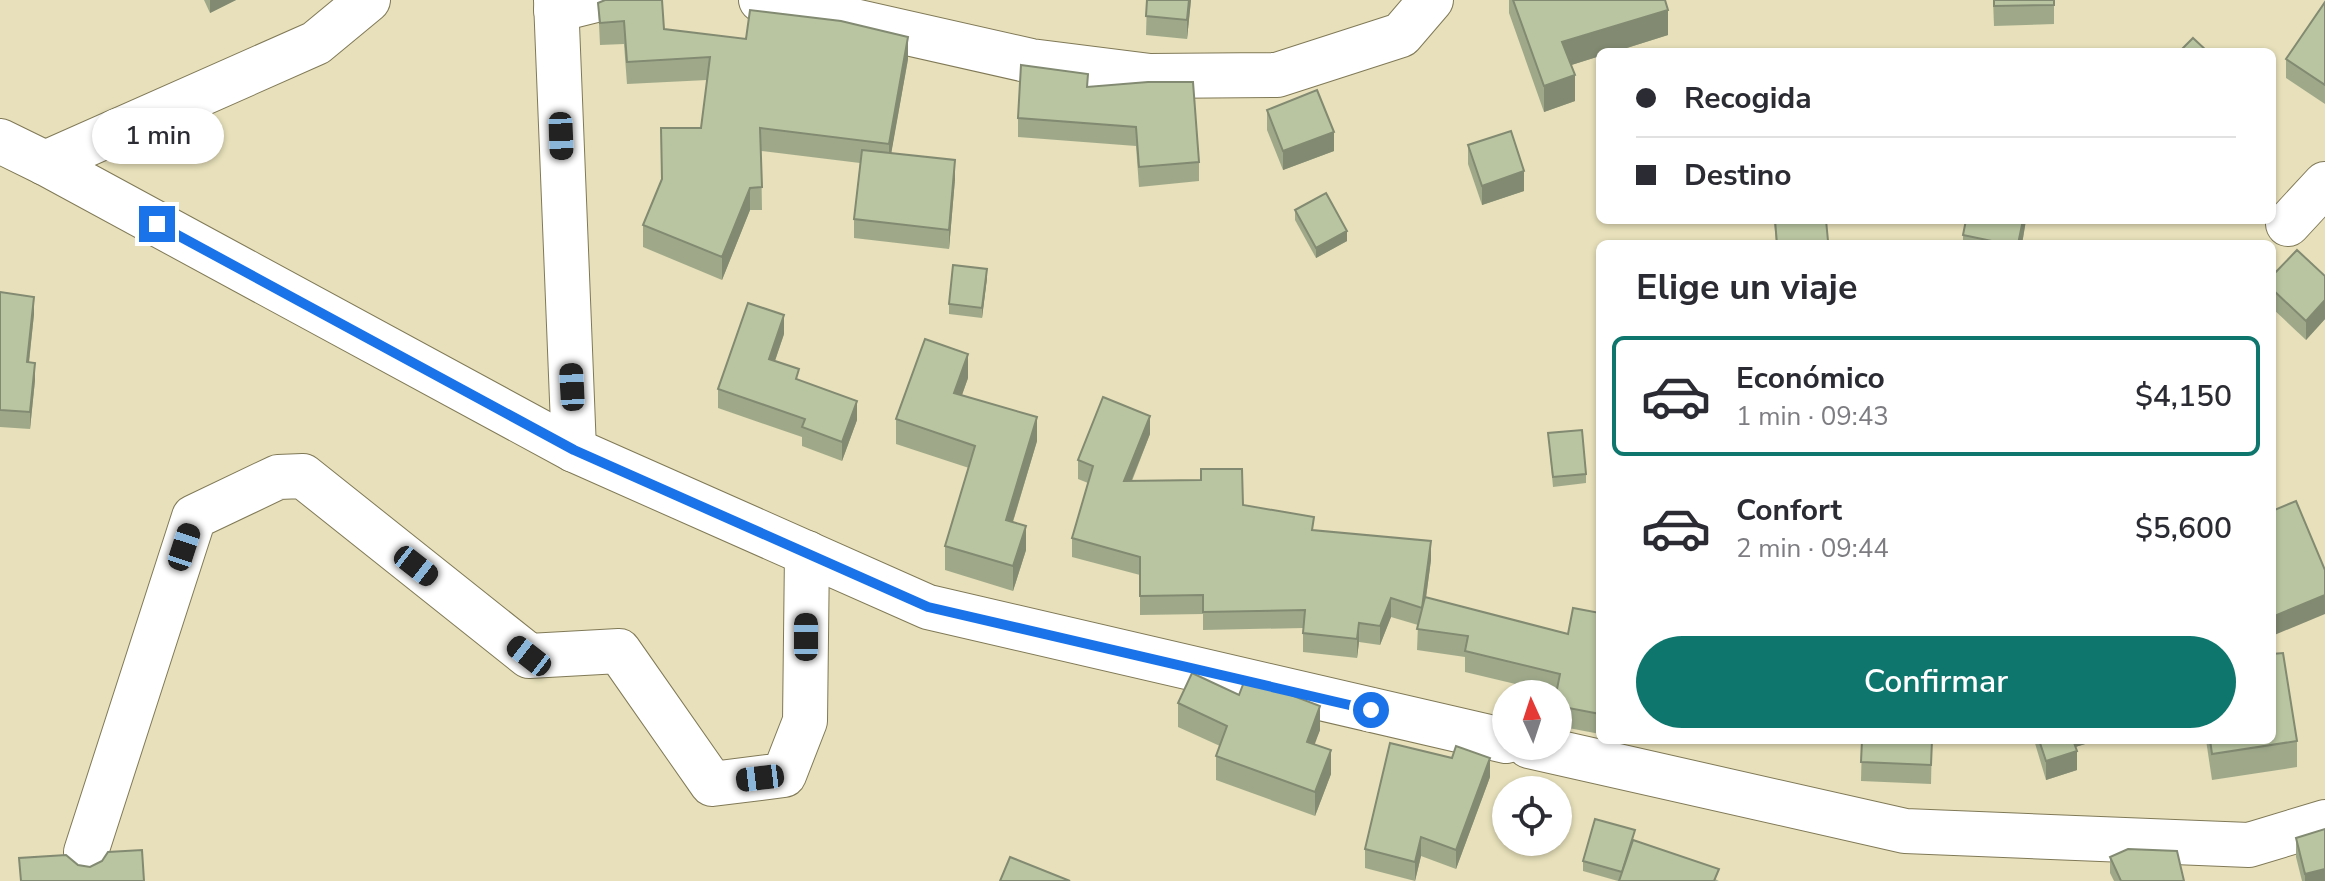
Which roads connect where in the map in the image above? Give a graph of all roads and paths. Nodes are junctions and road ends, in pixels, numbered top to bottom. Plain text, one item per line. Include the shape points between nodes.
1 (368, 0) edge
2 (761, 0) edge
3 (1431, 0) edge
4 (569, 3) edge
5 (0, 141) edge
6 (45, 163) junction
7 (2325, 184) edge
8 (2288, 224) dead end
9 (574, 450) junction
10 (807, 553) junction
11 (1492, 738) edge
12 (1572, 756) edge
13 (2325, 822) edge
14 (86, 852) dead end
15 (2239, 863) edge

1 - 6 street via 316,43
2 - 3 street via 1031,61 1150,76 1277,75 1401,35
4 - 9 street
5 - 6 street
6 - 9 street
7 - 8 street
9 - 10 street
10 - 11 street via 928,607
10 - 14 street via 805,721 784,775 712,784 619,651 529,656 303,476 278,477 194,517
12 - 15 street via 1905,831
13 - 15 street

